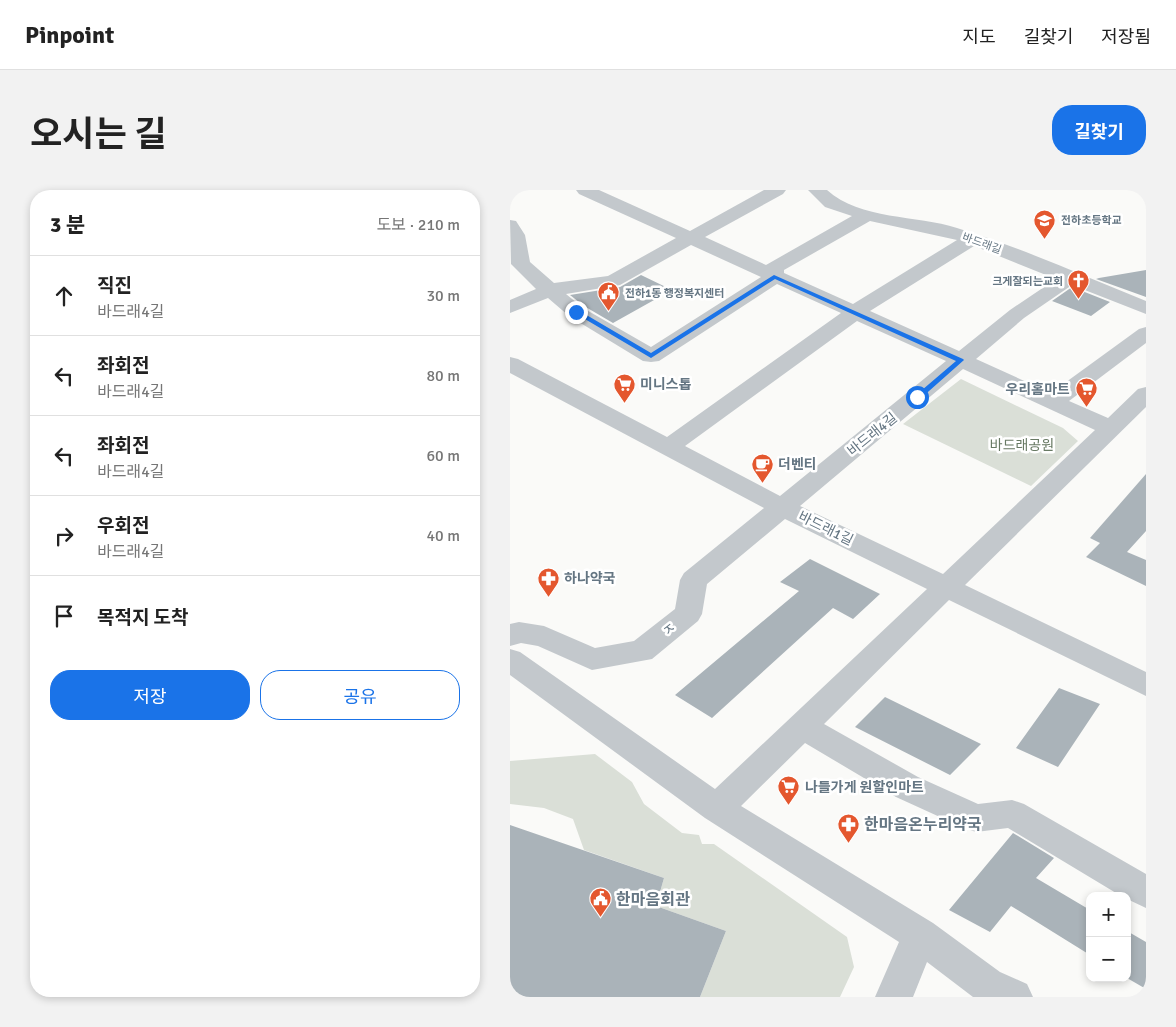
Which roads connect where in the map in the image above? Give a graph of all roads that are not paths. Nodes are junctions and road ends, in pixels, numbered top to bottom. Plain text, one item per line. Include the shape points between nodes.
1 (585, 190) edge
2 (777, 190) edge
3 (817, 190) edge
4 (867, 215) junction
5 (510, 225) edge
6 (689, 238) junction
7 (972, 239) junction
8 (774, 277) junction
9 (1070, 278) junction
10 (550, 290) junction
11 (510, 307) edge
12 (1146, 308) edge
13 (854, 312) junction
14 (1146, 334) edge
15 (960, 360) junction
16 (510, 364) edge
17 (1146, 394) edge
18 (1053, 402) junction
19 (1111, 428) junction
20 (669, 447) junction
21 (783, 507) junction
22 (946, 587) junction
23 (510, 636) edge
24 (510, 660) edge
25 (1146, 685) edge
26 (802, 726) junction
27 (717, 808) junction
28 (1146, 892) edge
29 (920, 935) junction
30 (894, 997) edge
31 (1014, 997) edge

1 - 6 street
2 - 6 street
3 - 4 street, 바드래길 via 832,203
4 - 7 street, 바드래길 via 949,230
4 - 8 street via 774,268
5 - 10 street via 516,235 521,264
6 - 8 street
6 - 10 street via 613,281
7 - 9 street, 바드래길
7 - 13 street
8 - 10 street via 651,356 576,312
8 - 13 street
9 - 12 street, 바드래길
9 - 15 street, 바드래4길 via 1017,314
10 - 11 street
13 - 15 street
13 - 20 street
14 - 18 street
15 - 18 street
15 - 21 street, 바드래4길
16 - 20 street, 바드래1길
17 - 19 street
18 - 19 street
19 - 22 street
20 - 21 street, 바드래1길
21 - 22 street, 바드래1길
21 - 23 street, ㅈ via 694,580 688,614 642,651 592,659 544,636 519,632
22 - 25 street, 바드래1길
22 - 26 street
24 - 27 street
26 - 27 street
26 - 28 street via 907,788 976,818 1012,814
27 - 29 street
29 - 30 street
29 - 31 street via 987,986

